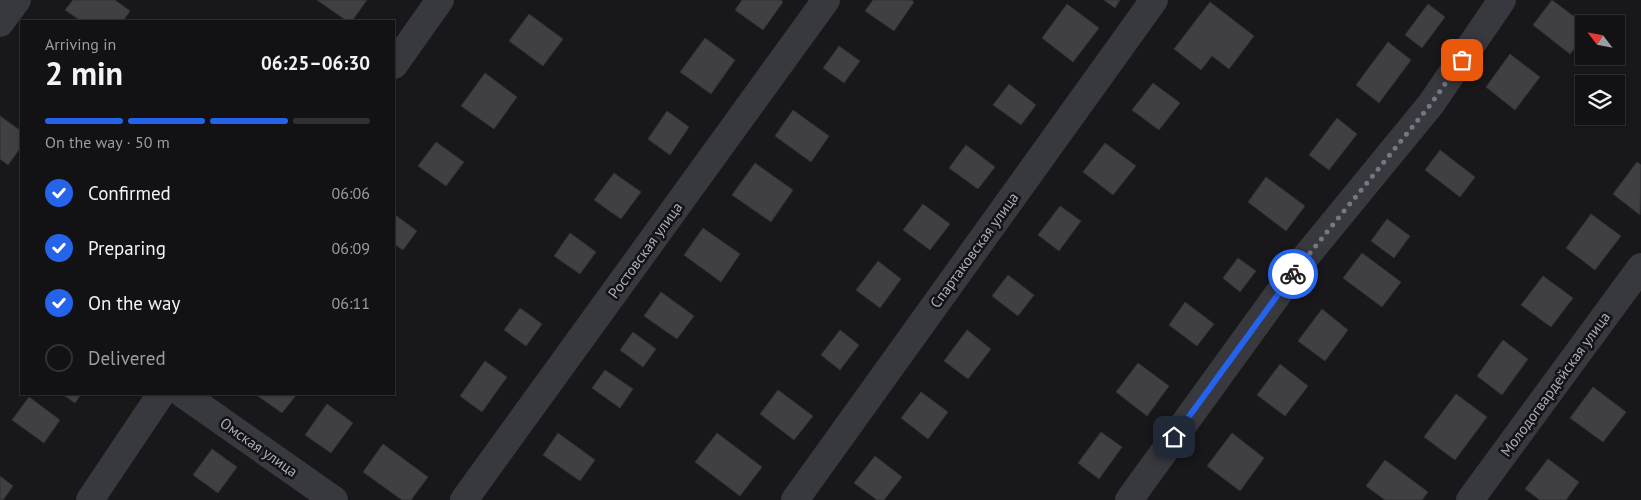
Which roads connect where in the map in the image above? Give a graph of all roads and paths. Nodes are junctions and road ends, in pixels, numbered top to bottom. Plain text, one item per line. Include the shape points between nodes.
1 (17, 0) edge
2 (440, 0) edge
3 (826, 0) edge
4 (1154, 0) edge
5 (1502, 0) edge
6 (0, 23) edge
7 (395, 64) edge
8 (1641, 267) edge
9 (160, 395) edge
10 (184, 395) edge
11 (90, 500) edge
12 (334, 500) edge
13 (464, 500) edge
14 (795, 500) edge
15 (1129, 500) edge
16 (1470, 500) edge

1 - 6 street
2 - 7 street
3 - 13 street, Ростовская улица
4 - 14 street, Спартаковская улица
5 - 15 street via 1431,104 1299,265
8 - 16 street, Молодогвардейская улица
9 - 11 street
10 - 12 street, Омская улица

